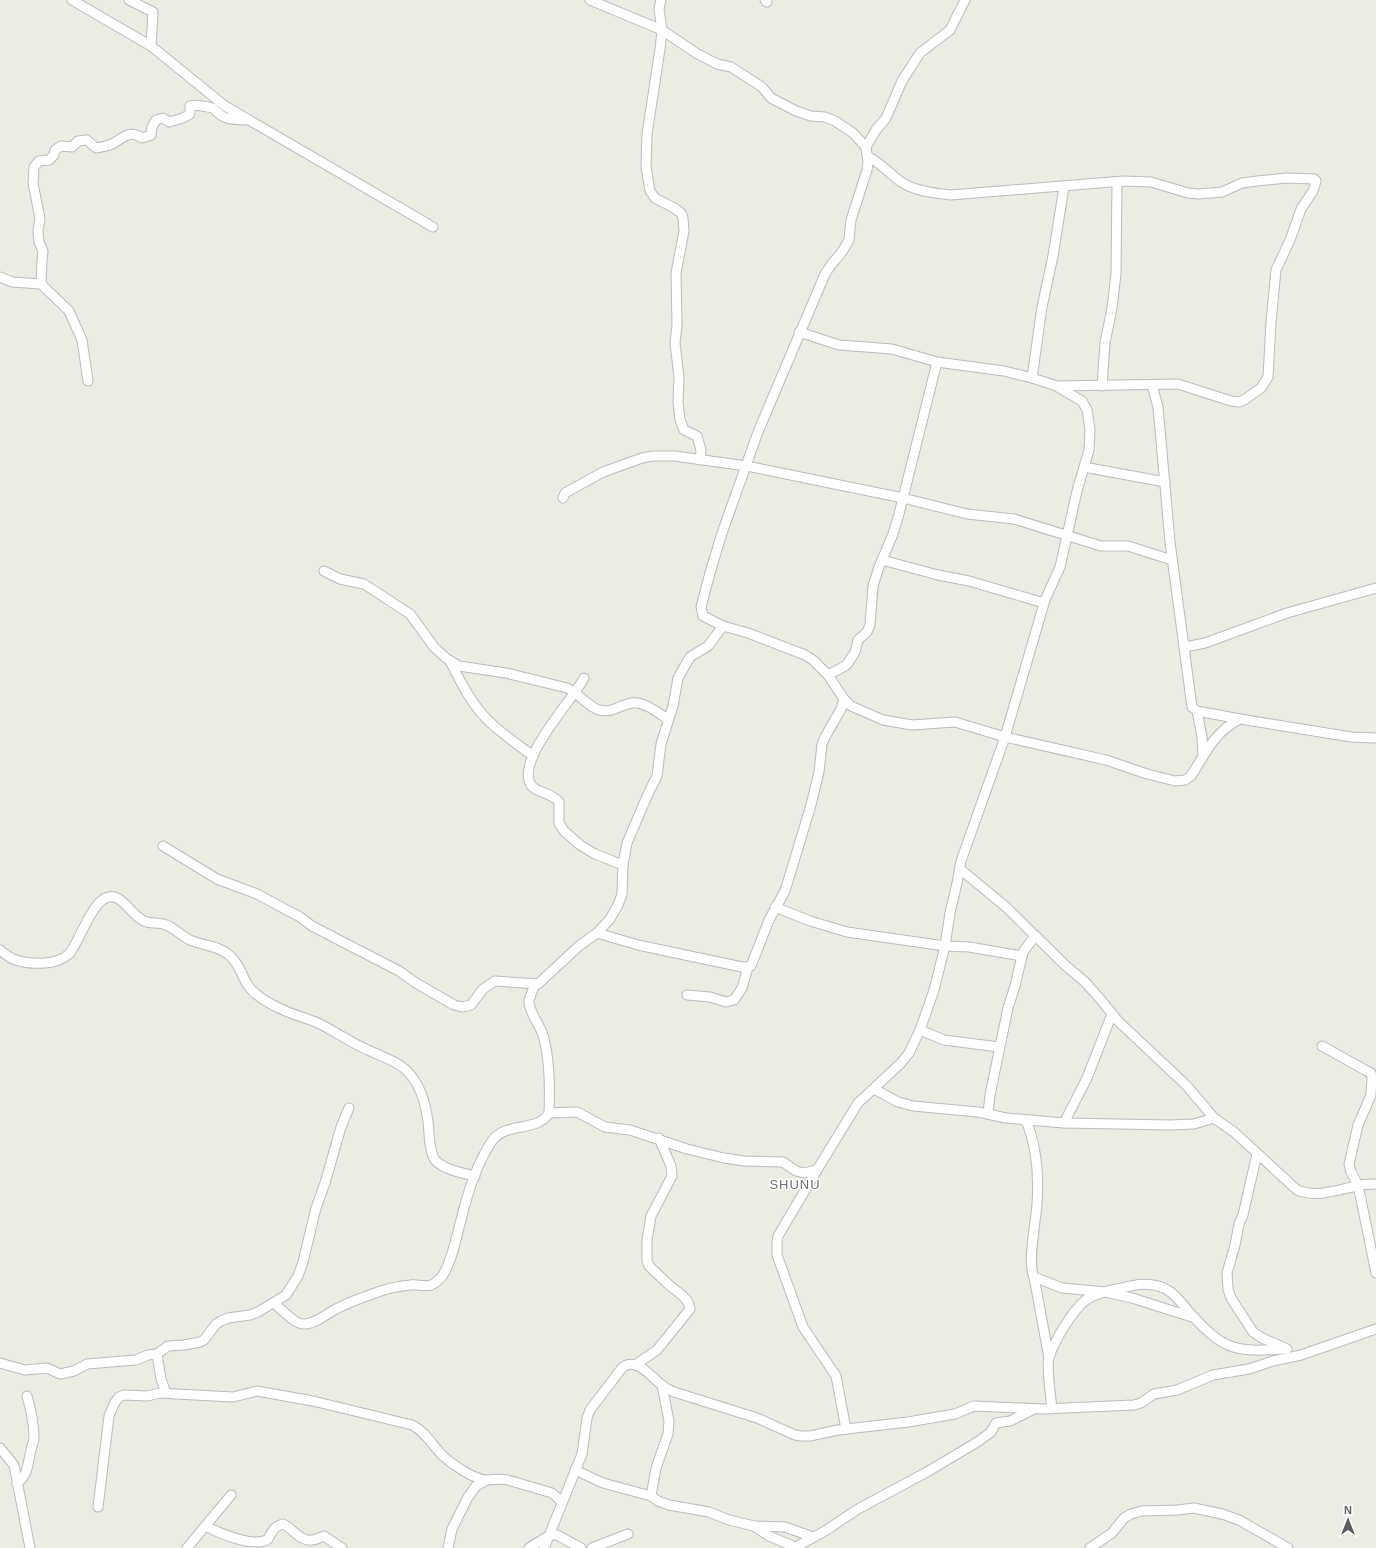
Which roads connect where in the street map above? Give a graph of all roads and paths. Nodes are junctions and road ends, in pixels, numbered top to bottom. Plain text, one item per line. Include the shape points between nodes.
1 (72, 0) edge
2 (129, 0) edge
3 (590, 0) edge
4 (661, 0) edge
5 (964, 1) edge
6 (662, 30) junction
7 (151, 46) junction
8 (250, 120) junction
9 (876, 130) junction
10 (852, 134) junction
11 (866, 152) junction
12 (1117, 182) junction
13 (1064, 187) junction
14 (433, 227) dead end
15 (0, 277) edge
16 (41, 284) junction
17 (799, 332) junction
18 (937, 362) junction
19 (1032, 378) junction
20 (88, 381) dead end
21 (1152, 384) junction
22 (1057, 386) junction
23 (1083, 386) junction
24 (1102, 386) junction
25 (1082, 401) junction
26 (700, 460) junction
27 (747, 466) junction
28 (1084, 467) junction
29 (1165, 482) junction
30 (563, 498) dead end
31 (903, 498) junction
32 (1066, 536) junction
33 (882, 560) junction
34 (1172, 560) junction
35 (324, 571) dead end
36 (1376, 588) edge
37 (1044, 603) junction
38 (723, 626) junction
39 (1184, 647) junction
40 (450, 661) junction
41 (828, 674) junction
42 (584, 678) dead end
43 (576, 692) junction
44 (844, 700) junction
45 (1197, 711) junction
46 (668, 719) junction
47 (1240, 719) junction
48 (1005, 737) junction
49 (1376, 738) edge
50 (533, 756) junction
51 (1203, 756) junction
52 (163, 846) dead end
53 (623, 865) junction
54 (960, 869) junction
55 (776, 907) junction
56 (597, 933) junction
57 (1035, 936) junction
58 (945, 946) junction
59 (0, 950) edge
60 (1022, 956) junction
61 (748, 967) junction
62 (535, 984) junction
63 (687, 995) dead end
64 (1112, 1014) junction
65 (920, 1030) junction
66 (1322, 1046) dead end
67 (1000, 1047) junction
68 (874, 1089) junction
69 (1373, 1093) edge
70 (349, 1108) dead end
71 (549, 1113) junction
72 (988, 1114) junction
73 (1214, 1118) junction
74 (1026, 1120) junction
75 (1064, 1123) junction
76 (659, 1138) junction
77 (1257, 1154) junction
78 (816, 1170) junction
79 (475, 1176) junction
80 (1376, 1184) edge
81 (1358, 1186) junction
82 (1376, 1273) edge
83 (1034, 1277) junction
84 (1106, 1292) junction
85 (274, 1303) junction
86 (1195, 1318) junction
87 (1376, 1329) edge
88 (1287, 1349) junction
89 (157, 1354) junction
90 (1301, 1355) junction
91 (1049, 1358) junction
92 (0, 1363) edge
93 (635, 1365) junction
94 (662, 1386) junction
95 (166, 1393) junction
96 (27, 1396) dead end
97 (1034, 1409) junction
98 (1052, 1409) junction
99 (846, 1429) junction
100 (0, 1448) edge
101 (574, 1470) junction
102 (487, 1480) junction
103 (17, 1484) junction
104 (231, 1495) dead end
105 (651, 1496) junction
106 (562, 1502) junction
107 (98, 1507) dead end
108 (206, 1526) junction
109 (754, 1526) junction
110 (27, 1534) junction
111 (628, 1534) dead end
112 (550, 1535) junction
113 (813, 1537) junction
114 (795, 1547) edge
115 (24, 1548) edge
116 (30, 1548) edge
117 (187, 1548) edge
118 (342, 1548) edge
119 (448, 1548) edge
120 (529, 1548) edge
121 (544, 1548) edge
122 (580, 1548) edge
123 (592, 1548) edge
124 (1090, 1548) edge
125 (1288, 1548) edge

1 - 7 street
2 - 7 street via 153,12
3 - 6 street
4 - 6 street via 659,9
5 - 9 street via 950,30 920,53 902,81 886,118
6 - 10 street via 696,53 718,64 731,66 762,87 771,98 796,111 834,121
6 - 26 street via 647,134 646,167 650,191 655,198 678,210 683,218 684,232 676,273 675,343 679,377 678,402 684,430 697,436 701,450
7 - 8 street via 225,106
8 - 14 street
8 - 16 street via 227,119 213,108 198,104 190,106 190,114 183,118 169,122 164,118 156,120 151,135 142,138 136,134 128,134 111,145 96,148 86,140 78,141 72,147 61,146 49,160 40,161 34,167 33,183 40,219 39,242 43,251
9 - 10 street
9 - 11 street
10 - 11 street
11 - 13 street via 898,179 927,192 967,194
11 - 17 street via 866,176 851,220 849,240 825,274
12 - 13 street
12 - 21 street via 1151,182 1198,194 1222,192 1242,183 1257,180 1316,180 1276,270 1270,371 1261,388 1244,400 1235,402 1178,384
12 - 24 street via 1116,274 1105,343
13 - 19 street
15 - 16 street via 12,282
16 - 20 street via 69,311 82,340
17 - 18 street via 839,345 892,349
17 - 27 street via 758,432
18 - 19 street via 1004,371
18 - 31 street
19 - 22 street
21 - 24 street
21 - 29 street via 1158,407
22 - 23 street
22 - 25 street
23 - 24 street
23 - 25 street
25 - 28 street via 1087,410 1090,429 1090,450
26 - 27 street
26 - 30 street via 667,456 642,458 603,472 565,493
27 - 31 street
27 - 38 street via 722,533 701,607 705,618
28 - 29 street
28 - 32 street
29 - 34 street
31 - 32 street via 967,514 1014,519
31 - 33 street via 893,534
32 - 34 street via 1101,546 1128,546
32 - 37 street via 1060,567
33 - 37 street via 969,581
33 - 41 street via 873,586 870,625 867,632 858,640 855,652 848,663
34 - 39 street
35 - 40 street via 364,584 410,614 429,641
36 - 39 street via 1287,613 1205,643
37 - 48 street
38 - 41 street via 794,649 813,660
38 - 46 street via 708,646 690,657 684,667 678,678
39 - 45 street via 1192,706
40 - 43 street via 459,666 524,677
40 - 50 street via 480,711 492,725
41 - 44 street
42 - 43 street
43 - 46 street via 592,707 598,709 615,710 631,703 638,703
43 - 50 street via 555,718
44 - 48 street via 859,711 883,720 912,725 955,722
44 - 55 street via 822,744 819,772 793,868
45 - 47 street
45 - 51 street
46 - 53 street via 661,744 657,776 630,836
47 - 49 street via 1351,737
47 - 51 street via 1224,728
48 - 51 street via 1090,755 1175,781 1188,779
48 - 54 street via 967,840
50 - 53 street via 528,777 531,786 553,796 559,802 559,823 564,832 595,854
52 - 62 street via 218,879 257,894 300,917 454,1005 471,1005 488,984 496,981
53 - 56 street via 620,900
54 - 57 street via 1006,907
54 - 58 street
55 - 58 street via 847,932
55 - 61 street via 751,966
56 - 61 street via 638,945
56 - 62 street
57 - 60 street
57 - 64 street via 1093,990
58 - 60 street via 969,947
58 - 65 street via 934,990
59 - 79 street via 13,959 31,963 57,960 67,955 76,945 100,901 112,896 145,922 163,924 189,940 222,950 236,962 248,986 274,1005 320,1024 404,1068 421,1091 435,1160 442,1165
60 - 67 street
61 - 63 street via 742,988 734,1000 726,1002 710,997
62 - 71 street via 529,1003 545,1045
64 - 73 street via 1186,1085
64 - 75 street via 1087,1078
65 - 67 street via 944,1040
65 - 68 street via 909,1053
66 - 69 street via 1371,1073
67 - 72 street
68 - 72 street via 898,1102 914,1106
68 - 78 street via 858,1103
69 - 81 street via 1358,1125 1350,1159 1351,1172
70 - 85 street via 316,1208 298,1276 288,1292
71 - 76 street via 577,1112 602,1126
71 - 79 street via 539,1123 514,1128 497,1136
72 - 74 street
73 - 75 street via 1184,1125
73 - 77 street via 1234,1132
74 - 75 street
74 - 83 street via 1034,1142 1037,1163 1031,1256
76 - 78 street via 735,1160 783,1162 804,1173
76 - 93 street via 671,1166 672,1176 651,1216 647,1261 663,1280 684,1296 690,1309 657,1350
77 - 81 street via 1302,1192 1331,1192
77 - 88 street via 1244,1215 1239,1224 1227,1273 1228,1289 1253,1332
78 - 99 street via 778,1236 777,1255 803,1327 836,1376
79 - 85 street via 457,1241 443,1274 433,1284 392,1287 335,1309 305,1324 298,1323
80 - 81 street
81 - 82 street
83 - 84 street via 1062,1288
83 - 91 street
84 - 86 street
84 - 86 street via 1143,1283 1156,1285 1174,1295
84 - 91 street via 1087,1300 1076,1310
85 - 89 street via 250,1315 228,1318 216,1324 200,1342 168,1346
86 - 88 street via 1213,1337 1233,1347 1256,1351
87 - 90 street
88 - 90 street
89 - 92 street via 136,1360 87,1364 74,1371 60,1374 47,1368 25,1370
89 - 95 street
90 - 98 street via 1213,1376 1178,1390 1154,1394 1134,1405
91 - 98 street
93 - 94 street via 652,1374
93 - 101 street via 624,1366 590,1410 585,1423 582,1454
94 - 99 street via 757,1418 795,1435 810,1436
94 - 105 street via 669,1421 668,1434 656,1468
95 - 102 street via 233,1397 257,1391 313,1401 412,1425 456,1466
95 - 107 street via 148,1396 124,1395 115,1402 108,1425
96 - 103 street via 34,1439 28,1469
97 - 98 street
97 - 99 street via 974,1406 955,1414
97 - 113 street via 1010,1421 996,1423 991,1432 979,1442
100 - 103 street via 14,1465
101 - 105 street via 603,1483
101 - 106 street
102 - 106 street via 508,1480 552,1493
102 - 119 street via 476,1486 468,1497 452,1529
103 - 110 street
104 - 108 street
105 - 109 street via 669,1505 709,1512
106 - 112 street
108 - 117 street
108 - 118 street via 245,1545 255,1546 267,1540 278,1525 284,1524 304,1539 313,1540 324,1536
109 - 113 street via 785,1527
109 - 114 street via 769,1536
110 - 115 street
110 - 116 street
111 - 123 street
112 - 120 street
112 - 121 street
112 - 122 street via 557,1535
113 - 114 street
124 - 125 street via 1131,1514 1194,1508 1239,1520

